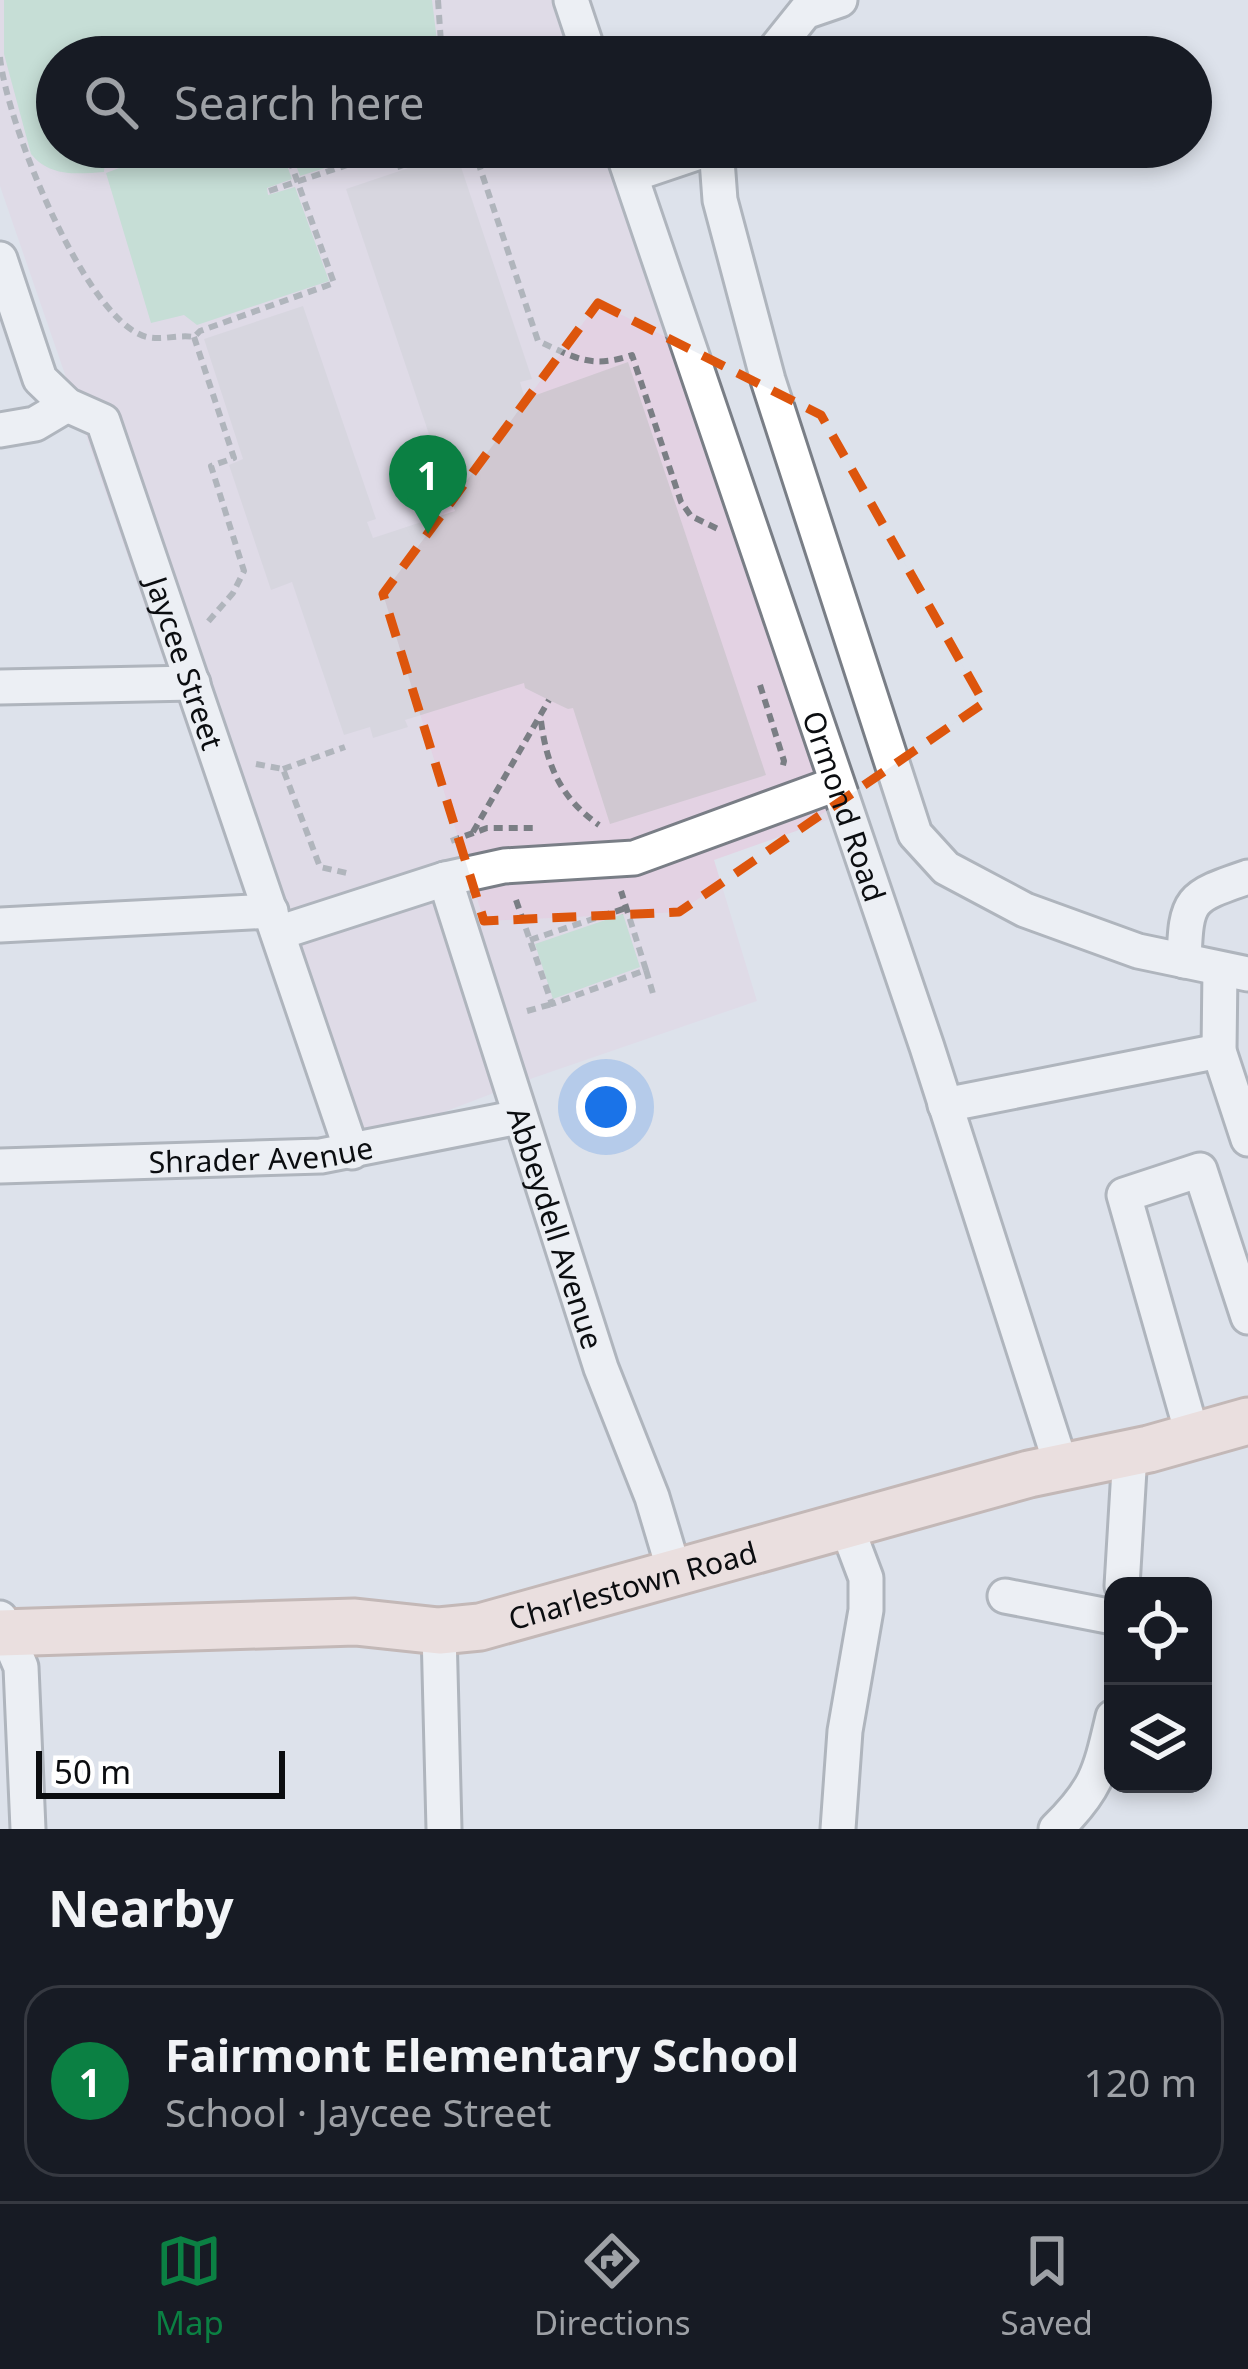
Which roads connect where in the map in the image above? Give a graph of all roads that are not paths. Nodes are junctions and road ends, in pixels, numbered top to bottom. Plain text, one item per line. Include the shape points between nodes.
1 (571, 0) edge
2 (840, 0) edge
3 (583, 36) edge
4 (786, 36) edge
5 (628, 168) edge
6 (717, 168) edge
7 (0, 259) edge
8 (67, 405) junction
9 (0, 430) edge
10 (194, 683) junction
11 (0, 687) edge
12 (836, 784) junction
13 (439, 863) junction
14 (1248, 877) edge
15 (274, 922) junction
16 (0, 925) edge
17 (1184, 961) junction
18 (1234, 972) edge
19 (1219, 1051) junction
20 (945, 1105) junction
21 (519, 1117) junction
22 (1248, 1138) edge
23 (352, 1151) junction
24 (0, 1166) edge
25 (1248, 1317) edge
26 (1248, 1420) edge
27 (1193, 1437) junction
28 (1130, 1453) junction
29 (1061, 1465) junction
30 (846, 1525) junction
31 (675, 1574) junction
32 (1123, 1577) edge
33 (1005, 1595) dead end
34 (1104, 1615) edge
35 (3, 1628) edge
36 (439, 1631) junction
37 (1104, 1756) edge
38 (28, 1829) edge
39 (444, 1829) edge
40 (838, 1829) edge
41 (1056, 1829) edge

1 - 3 street
2 - 4 street via 806,12
5 - 12 street, Ormond Road
6 - 17 street via 768,380 915,834 946,868 1025,910
7 - 8 street, Jaycee Street via 40,379
8 - 9 street via 35,424
8 - 10 street, Jaycee Street via 103,421
10 - 11 street
10 - 15 street, Jaycee Street
12 - 13 street via 634,858
12 - 20 street, Ormond Road
13 - 15 street
13 - 21 street, Abbeydell Avenue
14 - 17 street via 1192,902
15 - 16 street
15 - 23 street, Jaycee Street
17 - 18 street
18 - 19 street
19 - 20 street
19 - 22 street
20 - 29 street, Ormond Road
21 - 23 street, Shrader Avenue
21 - 31 street, Abbeydell Avenue
23 - 24 street, Shrader Avenue
25 - 27 street via 1200,1170 1124,1195
26 - 27 main road, Charlestown Road
27 - 28 main road, Charlestown Road
28 - 29 main road, Charlestown Road
28 - 32 street
29 - 30 main road, Charlestown Road
30 - 31 main road, Charlestown Road
30 - 40 street via 866,1578 866,1610
31 - 36 main road, Charlestown Road
33 - 34 street
35 - 36 main road, Charlestown Road via 356,1622
35 - 38 street via 21,1667
36 - 39 street
37 - 41 street via 1099,1777

